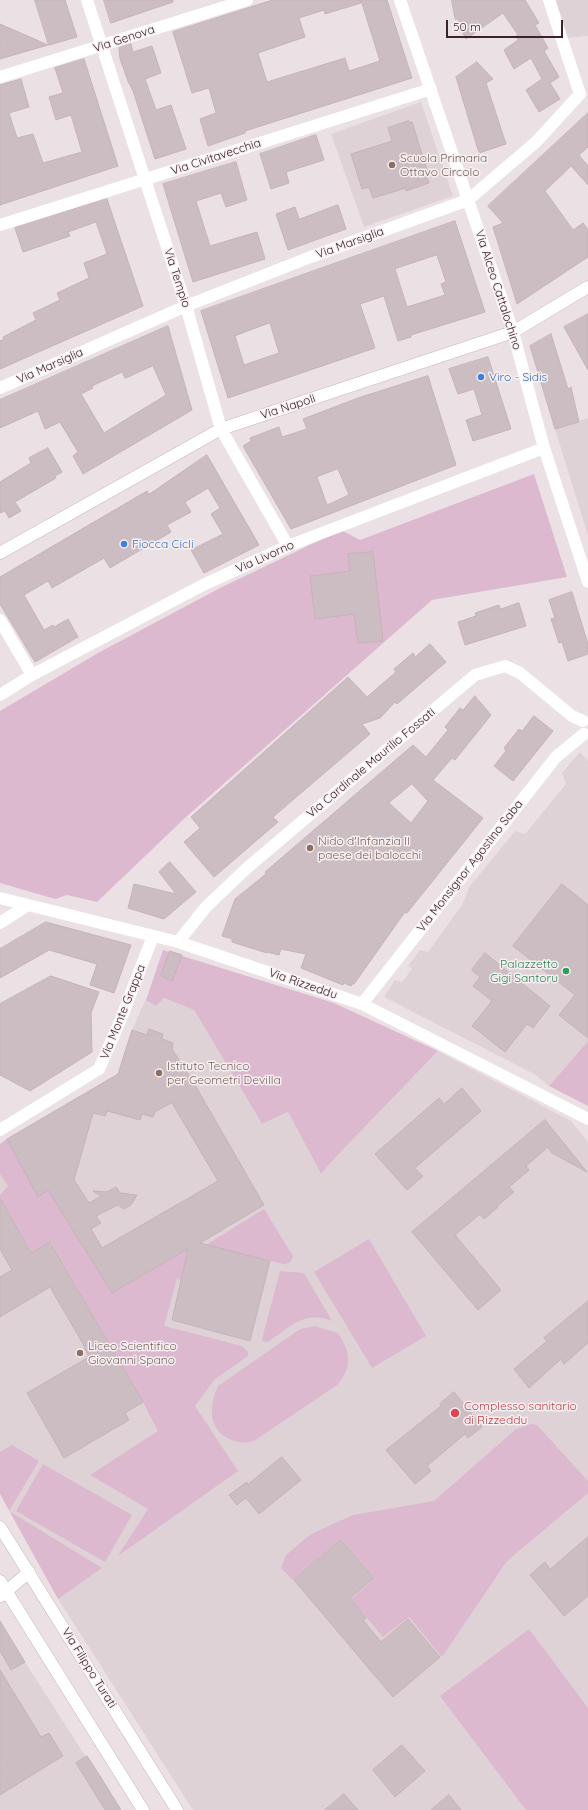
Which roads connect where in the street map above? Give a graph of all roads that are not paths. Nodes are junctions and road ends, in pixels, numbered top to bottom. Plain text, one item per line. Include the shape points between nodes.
1 (87, 0) edge
2 (247, 0) edge
3 (400, 0) edge
4 (548, 0) edge
5 (101, 46) junction
6 (0, 77) edge
7 (431, 89) junction
8 (144, 180) junction
9 (468, 200) junction
10 (0, 225) edge
11 (588, 287) edge
12 (186, 306) junction
13 (512, 332) junction
14 (0, 388) edge
15 (221, 429) junction
16 (544, 448) junction
17 (288, 546) junction
18 (0, 554) edge
19 (588, 582) edge
20 (0, 620) edge
21 (32, 675) junction
22 (0, 695) edge
23 (586, 717) edge
24 (586, 737) edge
25 (0, 898) edge
26 (28, 905) junction
27 (0, 922) edge
28 (153, 936) junction
29 (178, 942) junction
30 (362, 1004) junction
31 (588, 1119) edge
32 (0, 1130) edge
33 (0, 1527) edge
34 (29, 1572) junction
35 (2, 1590) edge
36 (143, 1810) edge
37 (177, 1810) edge

1 - 5 street, Via Tempio
2 - 5 street, Via Genova
3 - 7 street, Via Alceo Cattalochino
4 - 9 street, Via Marsiglia via 580,94 536,142
5 - 6 street, Via Genova
5 - 8 street, Via Tempio
7 - 8 street, Via Civitavecchia
7 - 9 street, Via Alceo Cattalochino
8 - 10 street, Via Civitavecchia
8 - 12 street, Via Tempio
9 - 12 street, Via Marsiglia via 308,258
9 - 13 street, Via Alceo Cattalochino
11 - 13 street, Via Napoli
12 - 14 street, Via Marsiglia
12 - 15 street, Via Tempio
13 - 15 street, Via Napoli
13 - 16 street, Via Alceo Cattalochino
15 - 17 street, Via Tempio
15 - 18 street, Via Napoli
16 - 17 street, Via Livorno
16 - 19 street, Via Alceo Cattalochino
17 - 21 street, Via Livorno via 202,585
20 - 21 street
21 - 22 street, Via Livorno
23 - 24 street
23 - 29 street, Via Cardinale Maurilio Fossati via 572,716 520,673 504,666 476,675 247,868 206,907
24 - 30 street, Via Monsignor Agostino Saba via 556,757
25 - 26 street, Via Rizzeddu
26 - 27 street
26 - 28 street, Via Rizzeddu
28 - 29 street, Via Rizzeddu
28 - 32 street, Via Monte Grappa via 99,1069
29 - 30 street, Via Rizzeddu
30 - 31 street, Via Rizzeddu
33 - 34 street, Via Filippo Turati
34 - 35 street
34 - 37 street, Via Filippo Turati
35 - 36 street

